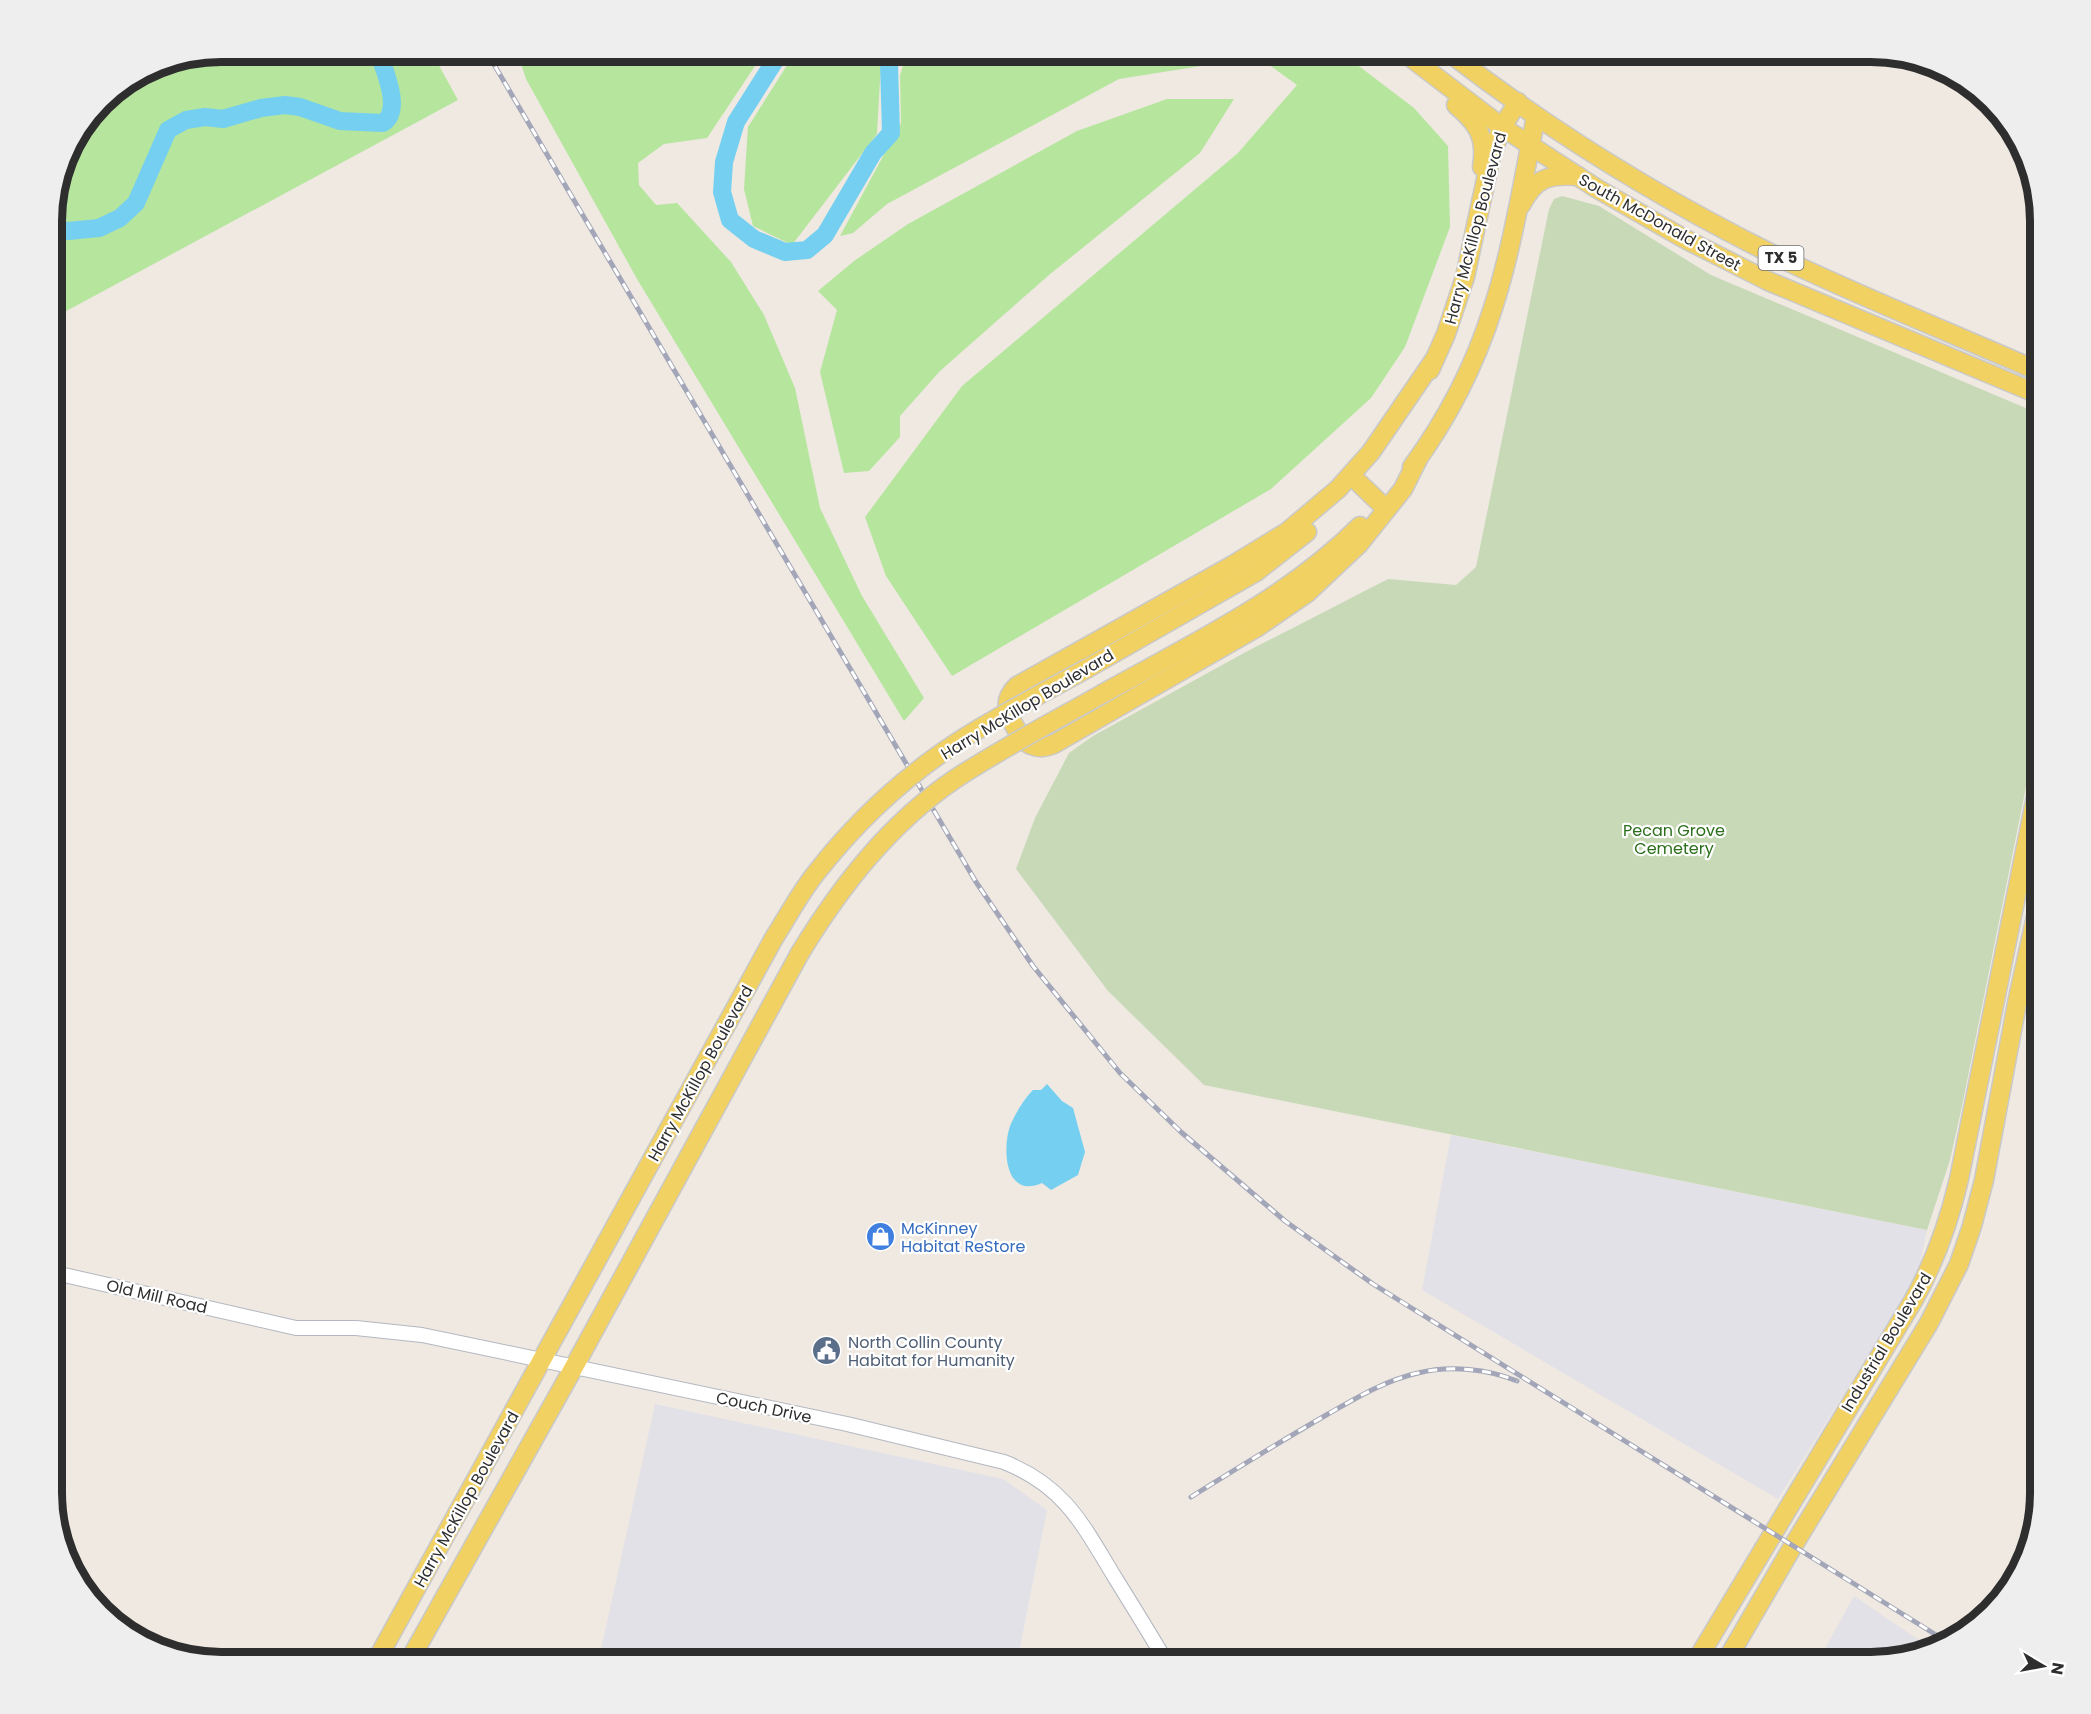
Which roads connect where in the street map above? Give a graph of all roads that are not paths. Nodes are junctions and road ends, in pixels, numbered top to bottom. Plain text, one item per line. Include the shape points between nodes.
1 (1402, 61) edge
2 (1415, 61) edge
3 (1462, 61) edge
4 (1518, 102) junction
5 (1536, 116) junction
6 (1502, 127) junction
7 (1530, 145) junction
8 (1578, 176) junction
9 (1515, 218) junction
10 (1476, 227) junction
11 (1961, 337) junction
12 (1952, 358) junction
13 (1434, 360) junction
14 (2030, 368) edge
15 (2030, 376) edge
16 (2023, 387) junction
17 (2030, 390) edge
18 (1418, 459) junction
19 (1358, 482) junction
20 (1381, 504) junction
21 (2030, 854) edge
22 (2030, 944) edge
23 (2001, 963) junction
24 (2025, 968) junction
25 (1995, 994) junction
26 (2018, 998) junction
27 (62, 1275) edge
28 (262, 1321) joint
29 (542, 1360) junction
30 (574, 1366) junction
31 (1851, 1402) junction
32 (1875, 1410) junction
33 (1829, 1488) junction
34 (381, 1652) edge
35 (414, 1652) edge
36 (1160, 1652) edge
37 (1702, 1652) edge
38 (1732, 1652) edge

1 - 10 main road via 1470,116 1478,128 1484,157
2 - 6 main road, South McDonald Street / TX 5
3 - 4 main road, South McDonald Street / TX 5
4 - 5 main road, South McDonald Street / TX 5
4 - 6 main road, Harry McKillop Boulevard
5 - 7 main road, Harry McKillop Boulevard
5 - 11 main road, South McDonald Street / TX 5 via 1648,188 1725,230
6 - 7 main road, South McDonald Street / TX 5
6 - 10 main road, Harry McKillop Boulevard via 1491,156
7 - 8 main road, South McDonald Street / TX 5
7 - 9 main road, Harry McKillop Boulevard
8 - 9 main road via 1552,176 1536,184
8 - 12 main road, South McDonald Street / TX 5 via 1731,264
9 - 18 main road, Harry McKillop Boulevard via 1499,289 1480,344 1453,404
10 - 13 main road, Harry McKillop Boulevard via 1465,278
11 - 12 main road
11 - 14 main road, South McDonald Street / TX 5
12 - 16 main road, South McDonald Street / TX 5
13 - 18 main road via 1371,452 1338,489 1287,532 1017,686 1008,698 1008,713 1023,738 1035,747 1054,744 1280,613 1327,576 1371,531 1403,489
13 - 19 main road, Harry McKillop Boulevard via 1387,445
15 - 16 main road
16 - 17 main road, South McDonald Street / TX 5
18 - 20 main road, Harry McKillop Boulevard
19 - 20 main road
19 - 29 main road, Harry McKillop Boulevard, bridge via 1317,524 1256,572 972,733 894,792 854,830 821,867 774,938
20 - 30 main road, Harry McKillop Boulevard, bridge via 1334,551 1273,597 968,771 911,814 875,849 822,917 800,953
21 - 23 main road, Industrial Boulevard
22 - 24 main road, Industrial Boulevard
23 - 24 main road
23 - 25 main road, Industrial Boulevard
24 - 26 main road, Industrial Boulevard
25 - 26 main road
25 - 31 main road, Industrial Boulevard via 1945,1232 1917,1294
26 - 32 main road, Industrial Boulevard via 1984,1180 1968,1240 1940,1303
27 - 28 street, Old Mill Road
28 - 29 street, Couch Drive via 296,1328 405,1332
29 - 30 street, Couch Drive
29 - 34 main road, Harry McKillop Boulevard
30 - 35 main road, Harry McKillop Boulevard
30 - 36 street, Couch Drive via 964,1451 1024,1470 1075,1513
31 - 32 main road
31 - 33 main road via 1847,1425 1824,1466
31 - 37 main road, Industrial Boulevard
32 - 33 main road, Industrial Boulevard
33 - 38 main road, Industrial Boulevard

